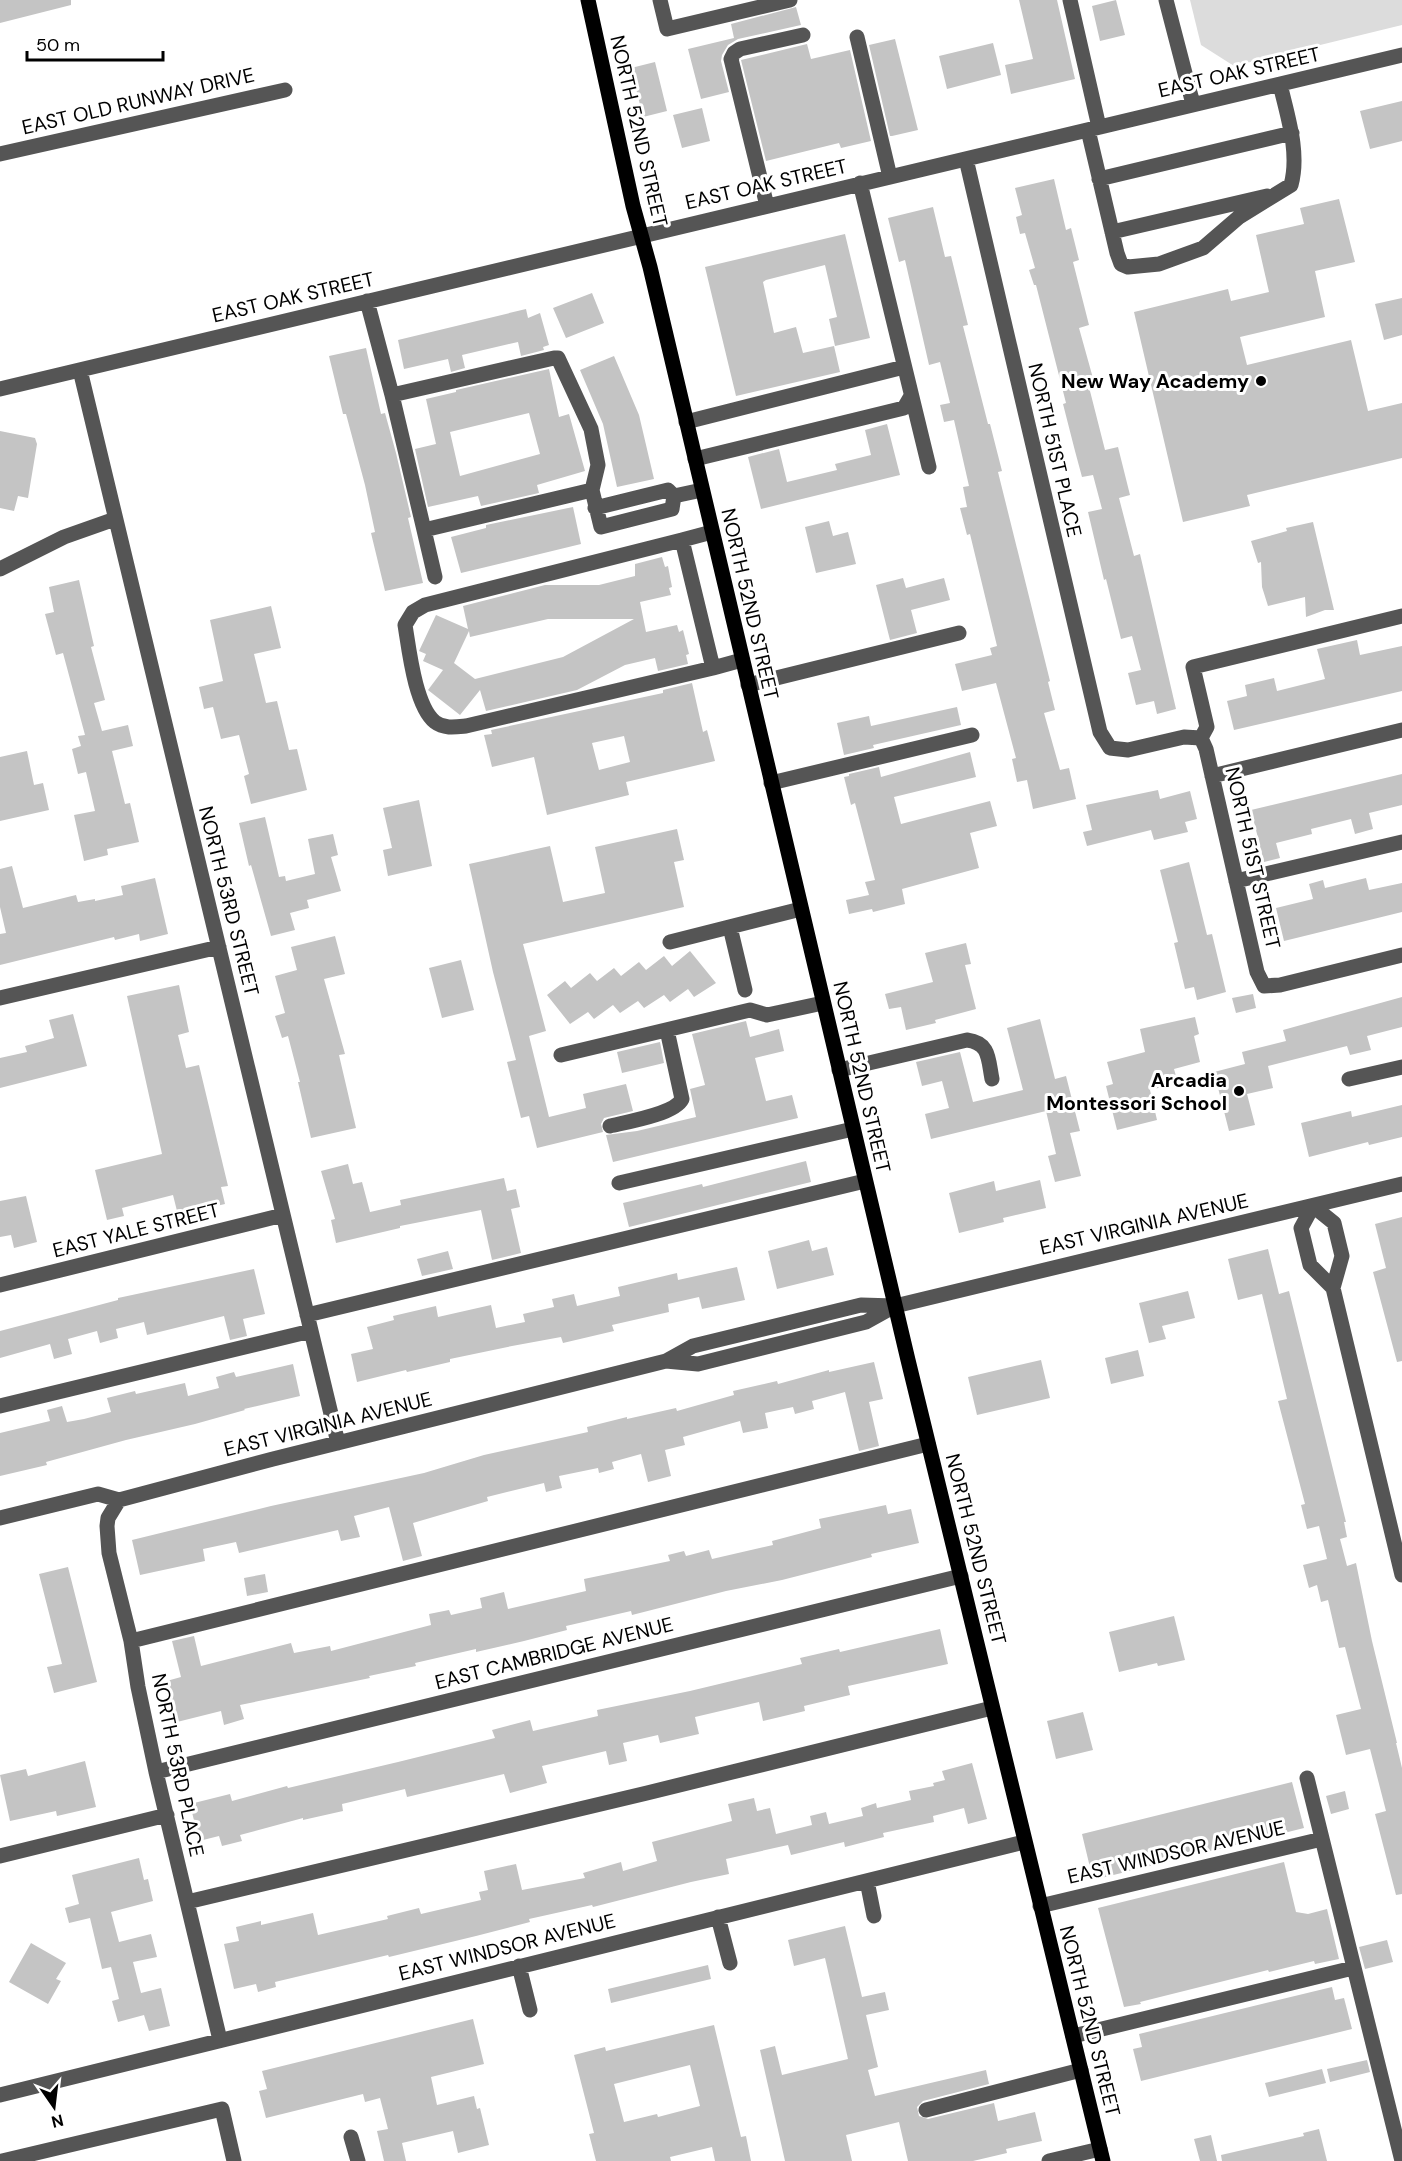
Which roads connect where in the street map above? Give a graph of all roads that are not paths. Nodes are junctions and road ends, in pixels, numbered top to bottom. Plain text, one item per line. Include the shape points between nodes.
1 (588, 0) edge
2 (660, 0) edge
3 (790, 0) edge
4 (1070, 0) edge
5 (1166, 0) edge
6 (802, 35) dead end
7 (857, 37) dead end
8 (1402, 55) edge
9 (1280, 84) junction
10 (285, 90) dead end
11 (1193, 104) junction
12 (1093, 128) junction
13 (1292, 133) junction
14 (0, 154) edge
15 (966, 159) junction
16 (890, 177) junction
17 (1099, 179) junction
18 (860, 183) junction
19 (1281, 192) junction
20 (767, 206) junction
21 (1112, 231) junction
22 (641, 235) junction
23 (368, 301) junction
24 (904, 368) junction
25 (80, 370) junction
26 (0, 389) edge
27 (392, 395) junction
28 (911, 396) junction
29 (686, 422) junction
30 (695, 459) junction
31 (929, 467) dead end
32 (592, 490) junction
33 (702, 490) junction
34 (675, 496) junction
35 (595, 508) junction
36 (115, 519) junction
37 (424, 530) junction
38 (712, 532) junction
39 (682, 540) junction
40 (0, 569) edge
41 (435, 577) dead end
42 (1402, 616) edge
43 (960, 633) dead end
44 (742, 660) junction
45 (712, 668) junction
46 (748, 685) junction
47 (1402, 730) edge
48 (972, 735) dead end
49 (1201, 738) junction
50 (1212, 776) junction
51 (771, 783) junction
52 (1402, 842) edge
53 (1236, 881) junction
54 (801, 909) junction
55 (730, 927) junction
56 (670, 942) dead end
57 (219, 946) junction
58 (1402, 955) edge
59 (745, 990) dead end
60 (0, 998) edge
61 (823, 1003) junction
62 (667, 1030) junction
63 (561, 1055) dead end
64 (1402, 1067) edge
65 (839, 1070) junction
66 (992, 1079) dead end
67 (1349, 1079) dead end
68 (610, 1126) dead end
69 (853, 1129) junction
70 (865, 1181) junction
71 (619, 1183) dead end
72 (1402, 1184) edge
73 (1313, 1206) junction
74 (283, 1215) junction
75 (0, 1285) edge
76 (1332, 1288) junction
77 (895, 1306) junction
78 (307, 1315) junction
79 (311, 1331) junction
80 (0, 1406) edge
81 (338, 1443) junction
82 (928, 1444) junction
83 (119, 1500) junction
84 (0, 1518) edge
85 (1402, 1575) edge
86 (961, 1576) junction
87 (131, 1641) junction
88 (992, 1708) junction
89 (156, 1772) junction
90 (1307, 1778) dead end
91 (167, 1815) junction
92 (1322, 1839) junction
93 (1024, 1842) junction
94 (0, 1856) edge
95 (867, 1881) junction
96 (187, 1902) junction
97 (1040, 1906) junction
98 (874, 1916) dead end
99 (718, 1917) junction
100 (730, 1963) dead end
101 (519, 1966) junction
102 (1353, 1968) junction
103 (530, 2010) dead end
104 (1072, 2036) junction
105 (220, 2040) junction
106 (1081, 2070) junction
107 (0, 2095) edge
108 (926, 2110) dead end
109 (351, 2137) dead end
110 (1102, 2155) edge
111 (2, 2161) edge
112 (234, 2161) edge
113 (358, 2161) edge
114 (1049, 2161) edge
115 (1402, 2161) edge

1 - 22 main road, NORTH 52ND STREET
2 - 3 street via 667,29
4 - 12 street
5 - 11 street
6 - 20 street via 740,49 731,59
7 - 16 street
8 - 9 street, EAST OAK STREET
9 - 11 street, EAST OAK STREET
9 - 13 street
10 - 14 street, EAST OLD RUNWAY DRIVE
11 - 12 street, EAST OAK STREET
12 - 15 street, EAST OAK STREET
12 - 17 street
13 - 17 street
13 - 19 street via 1294,175 1291,185
15 - 16 street, EAST OAK STREET
15 - 49 street, NORTH 51ST PLACE via 1100,732 1110,748 1128,750 1184,737
16 - 18 street, EAST OAK STREET
17 - 21 street
18 - 20 street, EAST OAK STREET
18 - 24 street
19 - 21 street
19 - 21 street via 1239,217 1203,248 1159,264 1121,264
20 - 22 street, EAST OAK STREET
22 - 23 street, EAST OAK STREET
22 - 29 main road, NORTH 52ND STREET
23 - 25 street, EAST OAK STREET
23 - 27 street
24 - 28 street
24 - 29 street
25 - 26 street, EAST OAK STREET
25 - 36 street, NORTH 53RD STREET
27 - 32 street via 558,358 591,429 598,465
27 - 37 street
28 - 30 street via 904,408
28 - 31 street
29 - 30 main road, NORTH 52ND STREET
30 - 33 main road, NORTH 52ND STREET
32 - 35 street
32 - 37 street
33 - 34 street
33 - 38 main road, NORTH 52ND STREET
34 - 35 street via 668,490
34 - 35 street via 672,509 601,527
36 - 40 street via 64,537
36 - 57 street, NORTH 53RD STREET
37 - 41 street
38 - 39 street
38 - 44 main road, NORTH 52ND STREET
39 - 45 street
39 - 45 street via 425,605 413,612 405,625 417,688 434,722 446,728
42 - 49 street via 1193,667 1207,728
43 - 46 street
44 - 45 street
44 - 46 main road, NORTH 52ND STREET
46 - 51 main road, NORTH 52ND STREET
47 - 50 street
48 - 51 street
49 - 50 street, NORTH 51ST STREET
50 - 53 street, NORTH 51ST STREET
51 - 54 main road, NORTH 52ND STREET
52 - 53 street
53 - 58 street, NORTH 51ST STREET via 1257,972 1264,986
54 - 55 street
54 - 61 main road, NORTH 52ND STREET
55 - 56 street
55 - 59 street
57 - 60 street
57 - 74 street, NORTH 53RD STREET
61 - 62 street via 767,1015 750,1010
61 - 65 main road, NORTH 52ND STREET
62 - 63 street
62 - 68 street via 680,1103 671,1110
64 - 67 street
65 - 66 street via 967,1040 978,1041 986,1049
65 - 69 main road, NORTH 52ND STREET
69 - 70 main road, NORTH 52ND STREET
69 - 71 street
70 - 77 main road, NORTH 52ND STREET
70 - 78 street
72 - 73 street, EAST VIRGINIA AVENUE
73 - 76 street via 1334,1223 1340,1245 1342,1256
73 - 76 street via 1301,1228 1310,1265
73 - 77 street, EAST VIRGINIA AVENUE
74 - 75 street, EAST YALE STREET
74 - 78 street, NORTH 53RD STREET
76 - 85 street
77 - 81 street, EAST VIRGINIA AVENUE via 866,1322 698,1364 666,1361
77 - 82 main road, NORTH 52ND STREET
78 - 79 street, NORTH 53RD STREET
79 - 80 street
79 - 81 street, NORTH 53RD STREET
81 - 83 street, EAST VIRGINIA AVENUE
82 - 86 main road, NORTH 52ND STREET
82 - 87 street
83 - 84 street, EAST VIRGINIA AVENUE via 98,1494
83 - 87 street, NORTH 53RD PLACE via 107,1526
86 - 88 main road, NORTH 52ND STREET
86 - 89 street, EAST CAMBRIDGE AVENUE
87 - 89 street, NORTH 53RD PLACE
88 - 93 main road, NORTH 52ND STREET
88 - 96 street
89 - 91 street, NORTH 53RD PLACE
90 - 92 street
91 - 94 street
91 - 96 street, NORTH 53RD PLACE
92 - 97 street, EAST WINDSOR AVENUE
92 - 102 street
93 - 95 street, EAST WINDSOR AVENUE
93 - 97 main road, NORTH 52ND STREET
95 - 98 street
95 - 99 street, EAST WINDSOR AVENUE
96 - 105 street, NORTH 53RD PLACE
97 - 104 main road, NORTH 52ND STREET
99 - 100 street
99 - 101 street, EAST WINDSOR AVENUE
101 - 103 street
101 - 105 street, EAST WINDSOR AVENUE
102 - 104 street
102 - 115 street
104 - 106 main road, NORTH 52ND STREET
105 - 107 street, EAST WINDSOR AVENUE
106 - 108 street
106 - 110 main road, NORTH 52ND STREET
109 - 113 street
110 - 114 street
111 - 112 street via 222,2109

